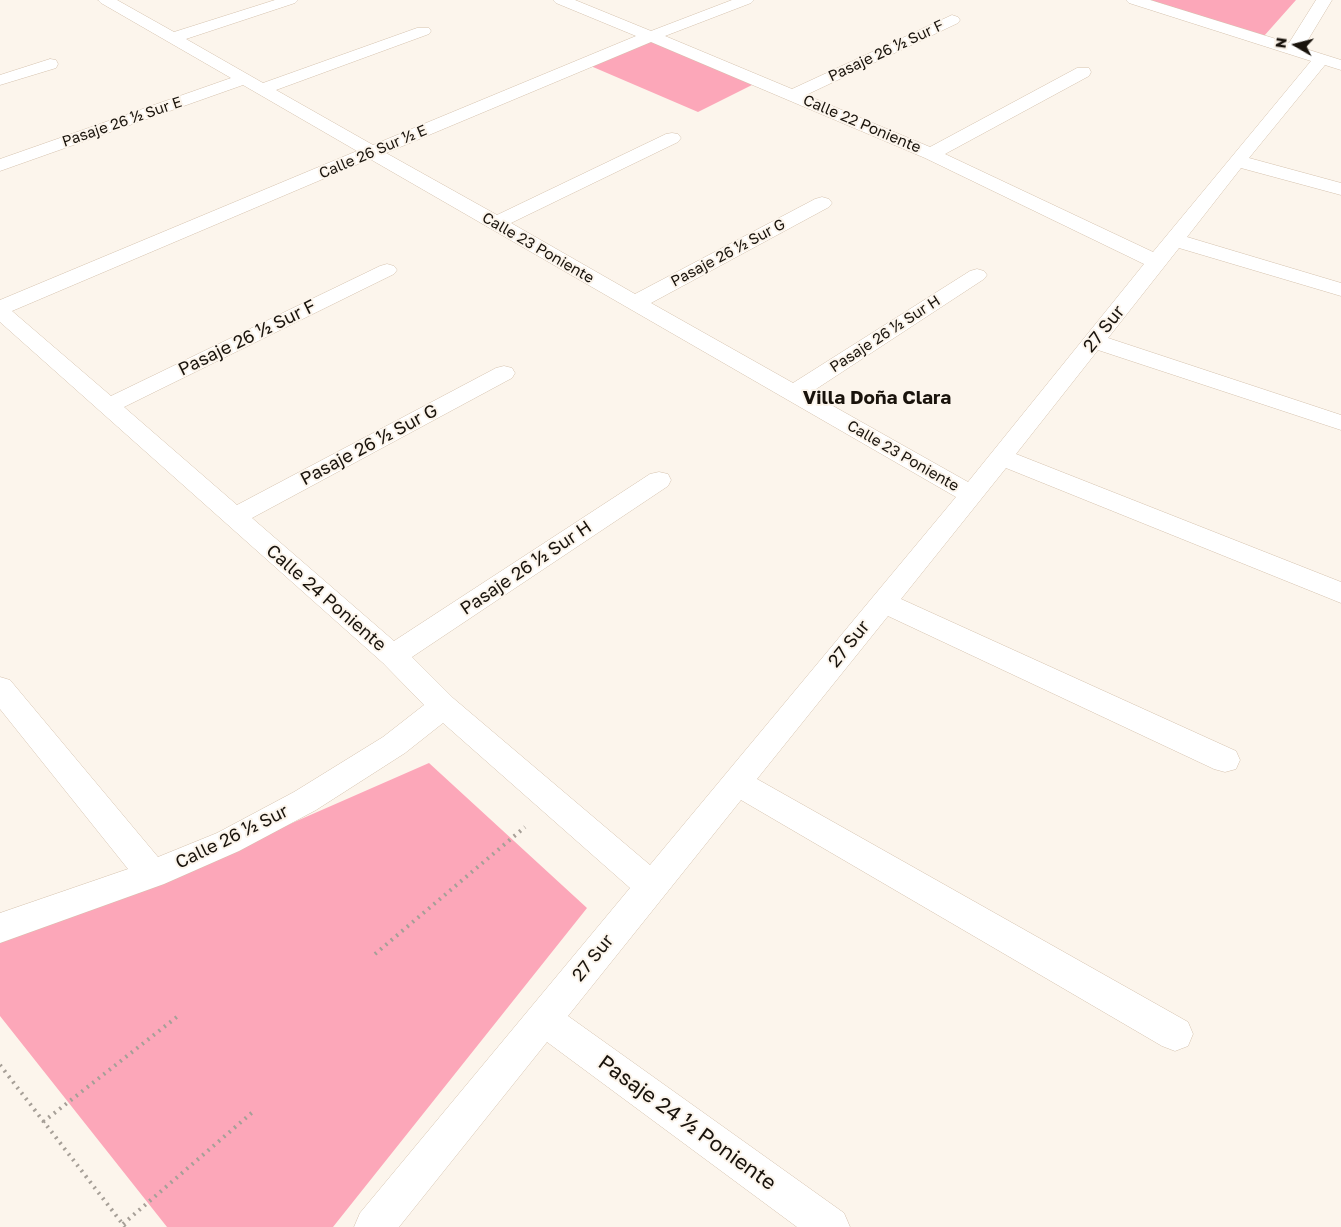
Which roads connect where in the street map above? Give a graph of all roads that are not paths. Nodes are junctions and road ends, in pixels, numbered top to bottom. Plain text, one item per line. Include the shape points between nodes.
1 (106, 0) edge
2 (290, 0) edge
3 (561, 0) edge
4 (746, 0) edge
5 (1134, 0) edge
6 (1324, 0) edge
7 (952, 20) dead end
8 (423, 31) dead end
9 (648, 36) junction
10 (173, 38) junction
11 (1293, 50) junction
12 (1322, 59) junction
13 (50, 64) dead end
14 (1341, 65) edge
15 (1083, 72) dead end
16 (0, 80) edge
17 (253, 84) junction
18 (792, 95) junction
19 (672, 138) dead end
20 (372, 152) junction
21 (931, 154) junction
22 (1237, 162) junction
23 (0, 166) edge
24 (1341, 189) edge
25 (822, 203) dead end
26 (496, 223) junction
27 (1175, 240) junction
28 (1157, 262) junction
29 (387, 270) dead end
30 (977, 275) dead end
31 (1341, 290) edge
32 (634, 302) junction
33 (0, 309) edge
34 (1094, 340) junction
35 (504, 373) dead end
36 (793, 393) junction
37 (108, 406) junction
38 (1341, 422) edge
39 (1001, 457) junction
40 (659, 480) dead end
41 (971, 495) junction
42 (234, 517) junction
43 (1341, 593) edge
44 (883, 602) junction
45 (393, 656) junction
46 (0, 688) edge
47 (443, 706) junction
48 (1225, 760) dead end
49 (736, 782) junction
50 (152, 874) junction
51 (651, 886) junction
52 (0, 928) edge
53 (544, 1019) junction
54 (1175, 1034) dead end
55 (374, 1227) edge
56 (830, 1227) edge

1 - 10 street, Calle 23 Poniente
2 - 10 street
3 - 9 street, Calle 22 Poniente
4 - 9 street, Calle 26 Sur ½ E
5 - 11 street
6 - 11 street
7 - 18 street, Pasaje 26 ½ Sur F
8 - 17 street, Pasaje 26 ½ Sur E
9 - 18 street, Calle 22 Poniente
9 - 20 street, Calle 26 Sur ½ E
10 - 17 street, Calle 23 Poniente
11 - 12 street
12 - 14 street
12 - 22 street, 27 Sur
13 - 16 street
15 - 21 street
17 - 20 street, Calle 23 Poniente
17 - 23 street, Pasaje 26 ½ Sur E
18 - 21 street, Calle 22 Poniente
19 - 26 street
20 - 26 street, Calle 23 Poniente
20 - 33 street, Calle 26 Sur ½ E
21 - 28 street, Calle 22 Poniente
22 - 24 street
22 - 27 street, 27 Sur
25 - 32 street, Pasaje 26 ½ Sur G
26 - 32 street, Calle 23 Poniente
27 - 28 street, 27 Sur
27 - 31 street
28 - 34 street, 27 Sur
29 - 37 street, Pasaje 26 ½ Sur F
30 - 36 street, Pasaje 26 ½ Sur H
32 - 36 street, Calle 23 Poniente
33 - 37 street, Calle 24 Poniente
34 - 38 street
34 - 39 street, 27 Sur
35 - 42 street, Pasaje 26 ½ Sur G
36 - 41 street, Calle 23 Poniente
37 - 42 street, Calle 24 Poniente
39 - 41 street, 27 Sur
39 - 43 street
40 - 45 street, Pasaje 26 ½ Sur H
41 - 44 street, 27 Sur
42 - 45 street, Calle 24 Poniente
44 - 48 street
44 - 49 street, 27 Sur
45 - 47 street, Calle 24 Poniente
46 - 50 street
47 - 50 street, Calle 26 ½ Sur via 394,746 305,800 228,842
47 - 51 street, Calle 24 Poniente
49 - 51 street, 27 Sur
49 - 54 street
50 - 52 street, Calle 26 ½ Sur
51 - 53 street, 27 Sur
53 - 55 street, 27 Sur
53 - 56 street, Pasaje 24 ½ Poniente

